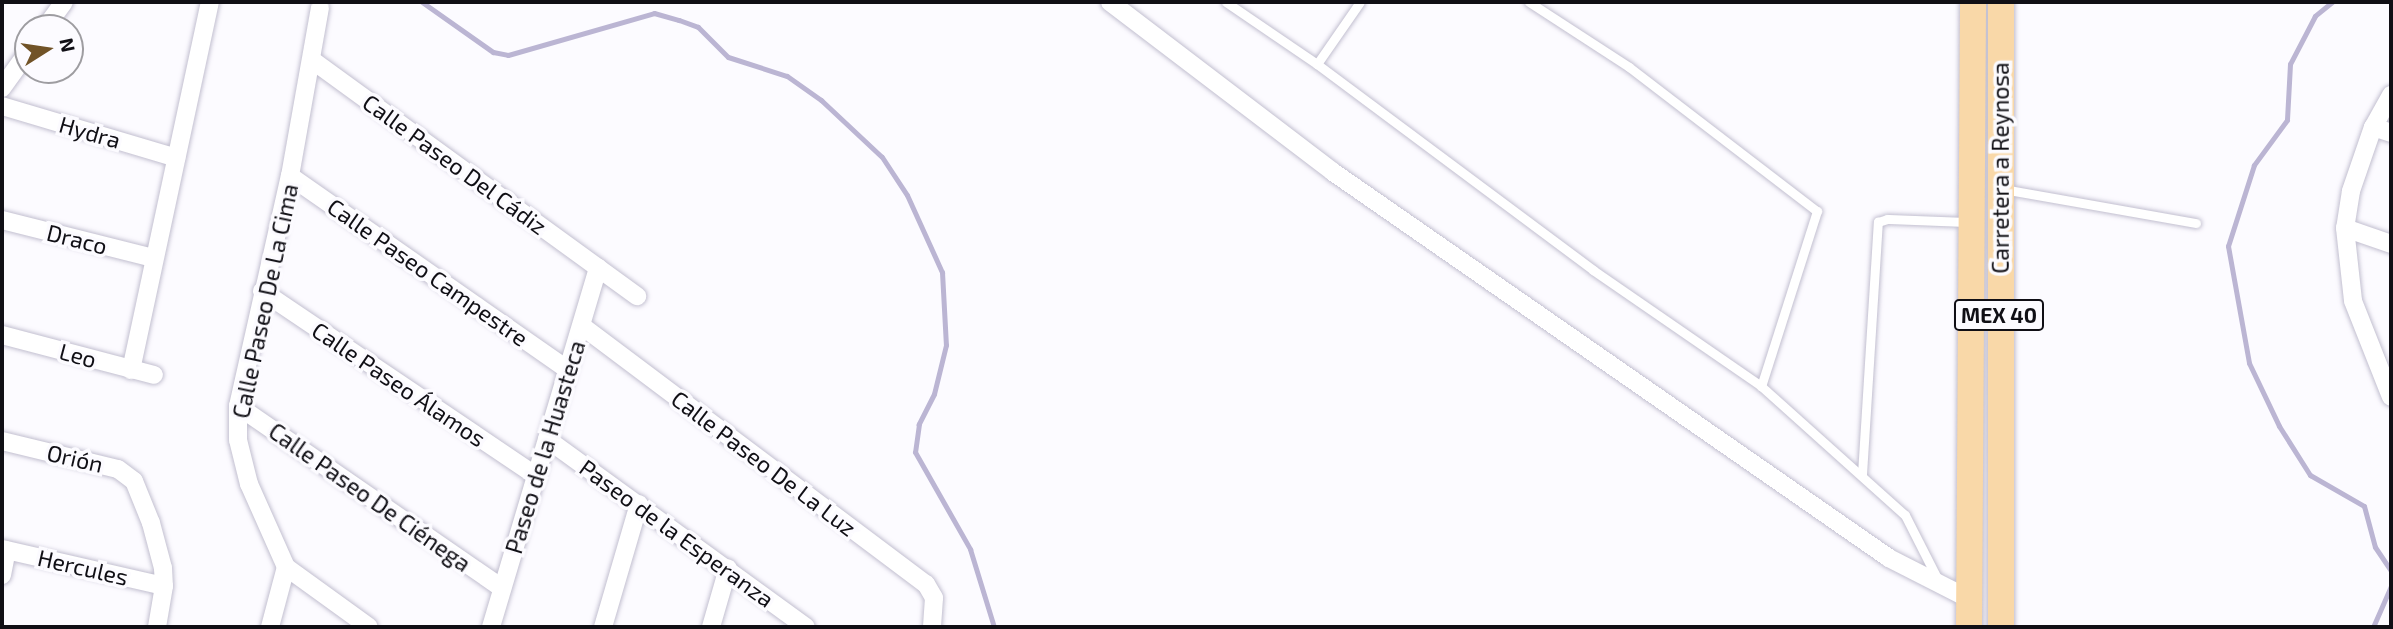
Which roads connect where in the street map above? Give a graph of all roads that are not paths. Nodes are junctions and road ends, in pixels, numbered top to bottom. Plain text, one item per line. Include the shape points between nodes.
1 (210, 2) edge
2 (1110, 2) edge
3 (1226, 2) edge
4 (1360, 2) edge
5 (1529, 2) edge
6 (1973, 2) edge
7 (2001, 2) edge
8 (320, 8) dead end
9 (312, 60) junction
10 (1317, 64) junction
11 (14, 71) edge
12 (2, 88) edge
13 (2391, 95) edge
14 (2, 106) edge
15 (2373, 127) junction
16 (2391, 133) edge
17 (177, 158) junction
18 (290, 176) junction
19 (2001, 188) junction
20 (2, 220) edge
21 (1973, 222) junction
22 (2196, 223) dead end
23 (2345, 228) junction
24 (2391, 244) edge
25 (153, 258) junction
26 (598, 268) junction
27 (262, 291) junction
28 (637, 296) dead end
29 (582, 326) junction
30 (2, 335) edge
31 (2370, 348) junction
32 (2391, 355) edge
33 (567, 369) junction
34 (131, 370) junction
35 (154, 375) dead end
36 (1761, 386) junction
37 (2391, 397) edge
38 (238, 406) junction
39 (1998, 420) junction
40 (547, 439) junction
41 (2, 441) edge
42 (1862, 474) junction
43 (536, 476) junction
44 (639, 504) junction
45 (4, 550) edge
46 (286, 567) junction
47 (728, 568) junction
48 (2, 575) edge
49 (164, 586) junction
50 (502, 588) junction
51 (1941, 589) junction
52 (1969, 599) junction
53 (157, 627) edge
54 (270, 627) edge
55 (369, 627) edge
56 (491, 627) edge
57 (603, 627) edge
58 (711, 627) edge
59 (806, 627) edge
60 (932, 627) edge
61 (1969, 627) edge
62 (2001, 627) edge

1 - 17 street
2 - 51 street via 1333,172 1889,558
3 - 10 lane
4 - 10 lane
5 - 36 lane via 1629,68 1817,211
6 - 21 main road, Carretera a Reynosa / MEX 40
7 - 19 main road, Carretera a Reynosa / MEX 40
8 - 9 street, Calle Paseo De La Cima
9 - 18 street, Calle Paseo De La Cima
9 - 26 street, Calle Paseo Del Cádiz
10 - 36 lane via 1593,270
11 - 12 street
13 - 15 street
14 - 17 street, Hydra
15 - 16 street
15 - 23 street via 2351,191
17 - 25 street
18 - 27 street, Calle Paseo De La Cima
18 - 33 street, Calle Paseo Campestre
19 - 22 lane
19 - 39 main road, Carretera a Reynosa / MEX 40
20 - 25 street, Draco
21 - 39 main road via 1987,248 1989,401
21 - 42 lane via 1878,222
21 - 52 main road, Carretera a Reynosa / MEX 40
23 - 24 street
23 - 31 street via 2353,301
25 - 34 street
26 - 28 street, Calle Paseo Del Cádiz
26 - 29 street, Paseo de la Huasteca
27 - 38 street, Calle Paseo De La Cima
27 - 43 street, Calle Paseo Álamos
29 - 33 street, Paseo de la Huasteca
29 - 60 street, Calle Paseo De La Luz via 926,584 935,607
30 - 34 street, Leo
31 - 32 street
31 - 37 street
33 - 40 street, Paseo de la Huasteca
34 - 35 street, Leo
36 - 42 lane
38 - 46 street, Calle Paseo De La Cima via 239,440 249,484
38 - 50 street, Calle Paseo De Ciénega
39 - 62 main road, Carretera a Reynosa / MEX 40
40 - 43 street, Paseo de la Huasteca
40 - 44 street, Paseo de la Esperanza
41 - 49 street, Orión via 118,469 139,490
42 - 51 lane via 1910,522
43 - 50 street, Paseo de la Huasteca
44 - 47 street, Paseo de la Esperanza
44 - 57 street
45 - 48 street
45 - 49 street, Hercules
46 - 54 street
46 - 55 street
47 - 58 street
47 - 59 street, Paseo de la Esperanza
49 - 53 street
50 - 56 street, Paseo de la Huasteca
51 - 52 street
52 - 61 main road, Carretera a Reynosa / MEX 40

